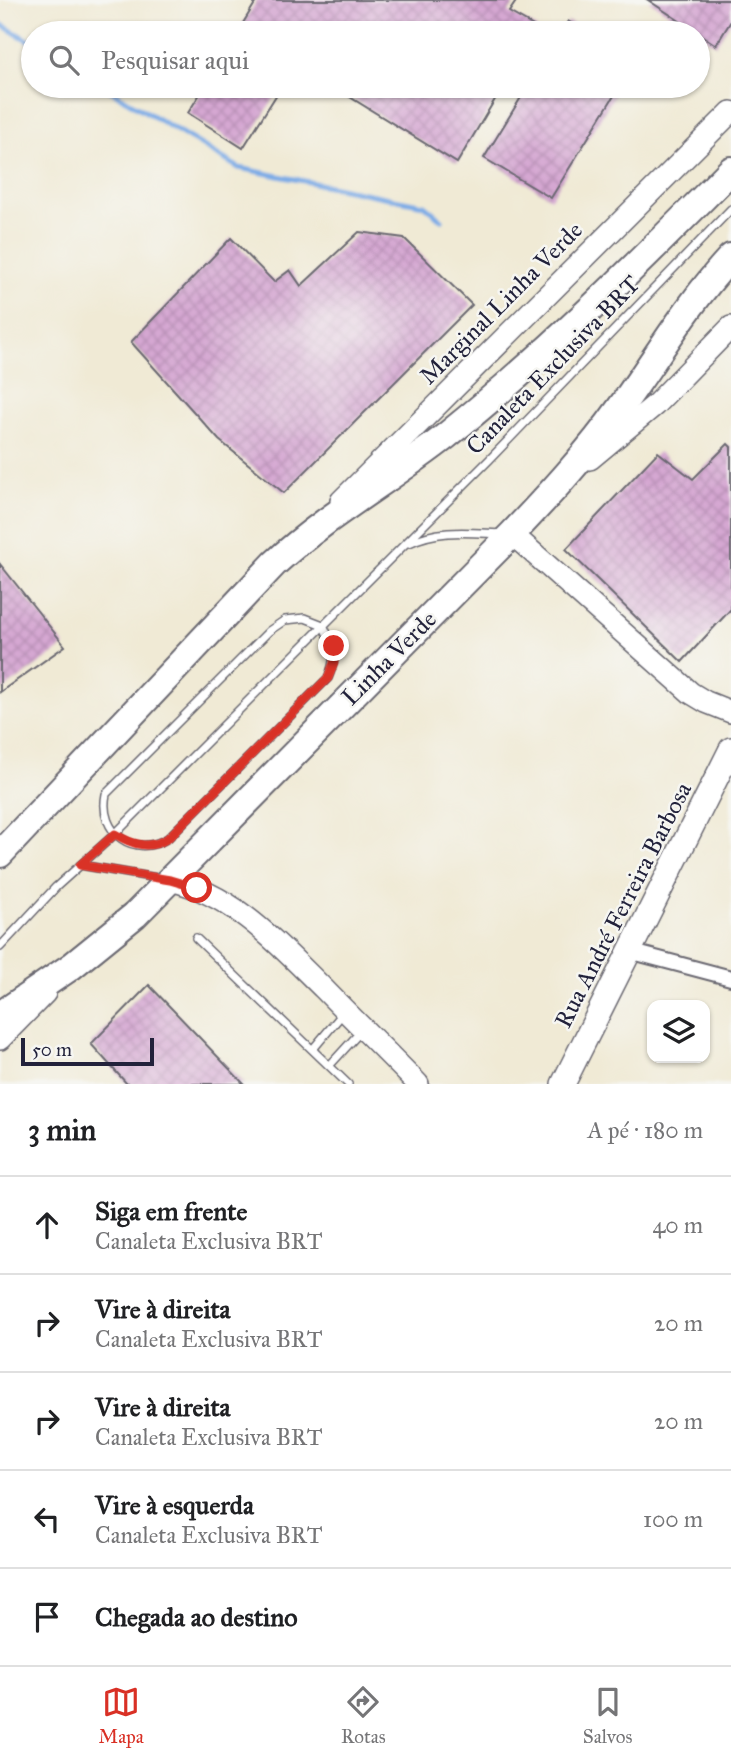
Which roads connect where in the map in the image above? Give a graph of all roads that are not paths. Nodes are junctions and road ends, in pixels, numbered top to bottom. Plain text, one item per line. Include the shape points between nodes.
1 (731, 112) edge
2 (731, 170) edge
3 (731, 209) edge
4 (731, 257) edge
5 (731, 327) edge
6 (561, 482) junction
7 (309, 533) junction
8 (512, 534) junction
9 (402, 546) junction
10 (324, 625) junction
11 (731, 712) edge
12 (731, 749) edge
13 (115, 834) junction
14 (0, 854) edge
15 (80, 865) junction
16 (170, 880) junction
17 (196, 938) dead end
18 (0, 947) edge
19 (629, 951) junction
20 (72, 966) junction
21 (731, 978) edge
22 (345, 1011) junction
23 (0, 1015) edge
24 (363, 1029) junction
25 (0, 1039) edge
26 (313, 1049) junction
27 (330, 1065) junction
28 (348, 1084) edge
29 (418, 1084) edge
30 (562, 1084) edge

1 - 7 main road, Marginal Linha Verde
2 - 7 highway via 523,373 443,438
3 - 9 lane, Canaleta Exclusiva BRT
4 - 6 highway, Linha Verde via 692,302 620,408
5 - 6 main road via 655,405
6 - 8 highway, Linha Verde
7 - 14 highway via 265,573
8 - 9 lane, Canaleta Exclusiva BRT via 445,532
8 - 11 main road via 691,693
8 - 16 highway, Linha Verde
9 - 10 lane, Canaleta Exclusiva BRT
10 - 13 lane, Canaleta Exclusiva BRT
10 - 13 lane via 305,618 285,620 269,631 115,784 106,794 103,808
10 - 13 lane via 334,646 328,678 225,782 156,845 134,843
12 - 19 main road, Rua André Ferreira Barbosa
13 - 15 lane, Canaleta Exclusiva BRT
15 - 16 lane
15 - 18 lane, Canaleta Exclusiva BRT
16 - 20 highway, Linha Verde
16 - 22 main road via 215,897 258,925
17 - 26 lane
19 - 21 street
19 - 30 main road, Rua André Ferreira Barbosa
20 - 23 highway, Linha Verde
20 - 25 main road
22 - 24 main road
22 - 26 lane
24 - 27 lane
24 - 29 main road
26 - 27 lane
27 - 28 lane

